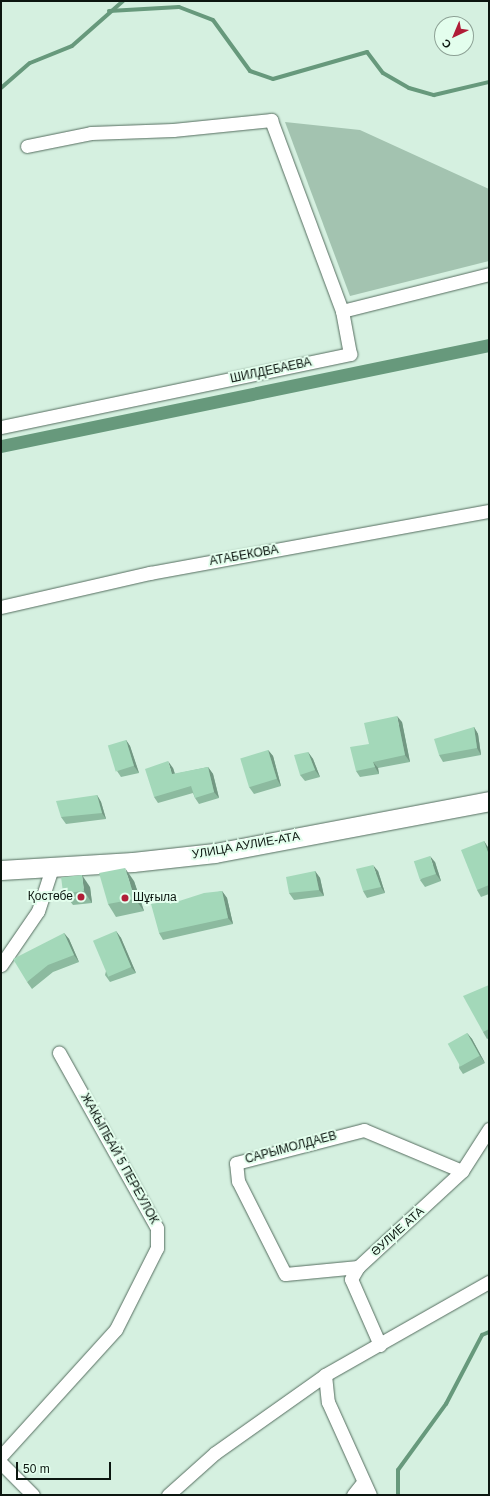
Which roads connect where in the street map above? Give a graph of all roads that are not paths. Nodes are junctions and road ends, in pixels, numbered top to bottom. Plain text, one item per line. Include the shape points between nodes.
1 (26, 146) dead end
2 (489, 274) edge
3 (342, 311) junction
4 (1, 427) edge
5 (489, 511) edge
6 (1, 607) edge
7 (489, 801) edge
8 (52, 868) junction
9 (1, 870) edge
10 (1, 965) edge
11 (60, 1053) dead end
12 (489, 1129) edge
13 (462, 1171) junction
14 (358, 1267) junction
15 (489, 1282) edge
16 (380, 1345) junction
17 (325, 1375) junction
18 (1, 1456) edge
19 (1, 1463) edge
20 (363, 1482) junction
21 (33, 1495) edge
22 (168, 1495) edge
23 (353, 1495) edge
24 (370, 1495) edge

1 - 3 street via 92,133 173,130 271,120
2 - 3 street
3 - 4 street, ШИЛДЕБАЕВА via 350,354
5 - 6 street, АТАБЕКОВА via 150,573
7 - 8 main road, УЛИЦА АУЛИЕ-АТА via 215,853
8 - 9 main road, УЛИЦА АУЛИЕ-АТА
8 - 10 street via 38,911
11 - 18 street, ЖАКЫПБАЙ 5 ПЕРЕУЛОК via 157,1228 157,1248 116,1329
12 - 13 street, ӘУЛИЕ АТА
13 - 14 street, ӘУЛИЕ АТА
13 - 14 street, САРЫМОЛДАЕВ via 364,1130 236,1163 238,1181 285,1274
14 - 16 street via 351,1279
15 - 16 street
16 - 17 street
17 - 20 street via 328,1402
17 - 22 street via 214,1453
19 - 21 street
20 - 23 street
20 - 24 street

